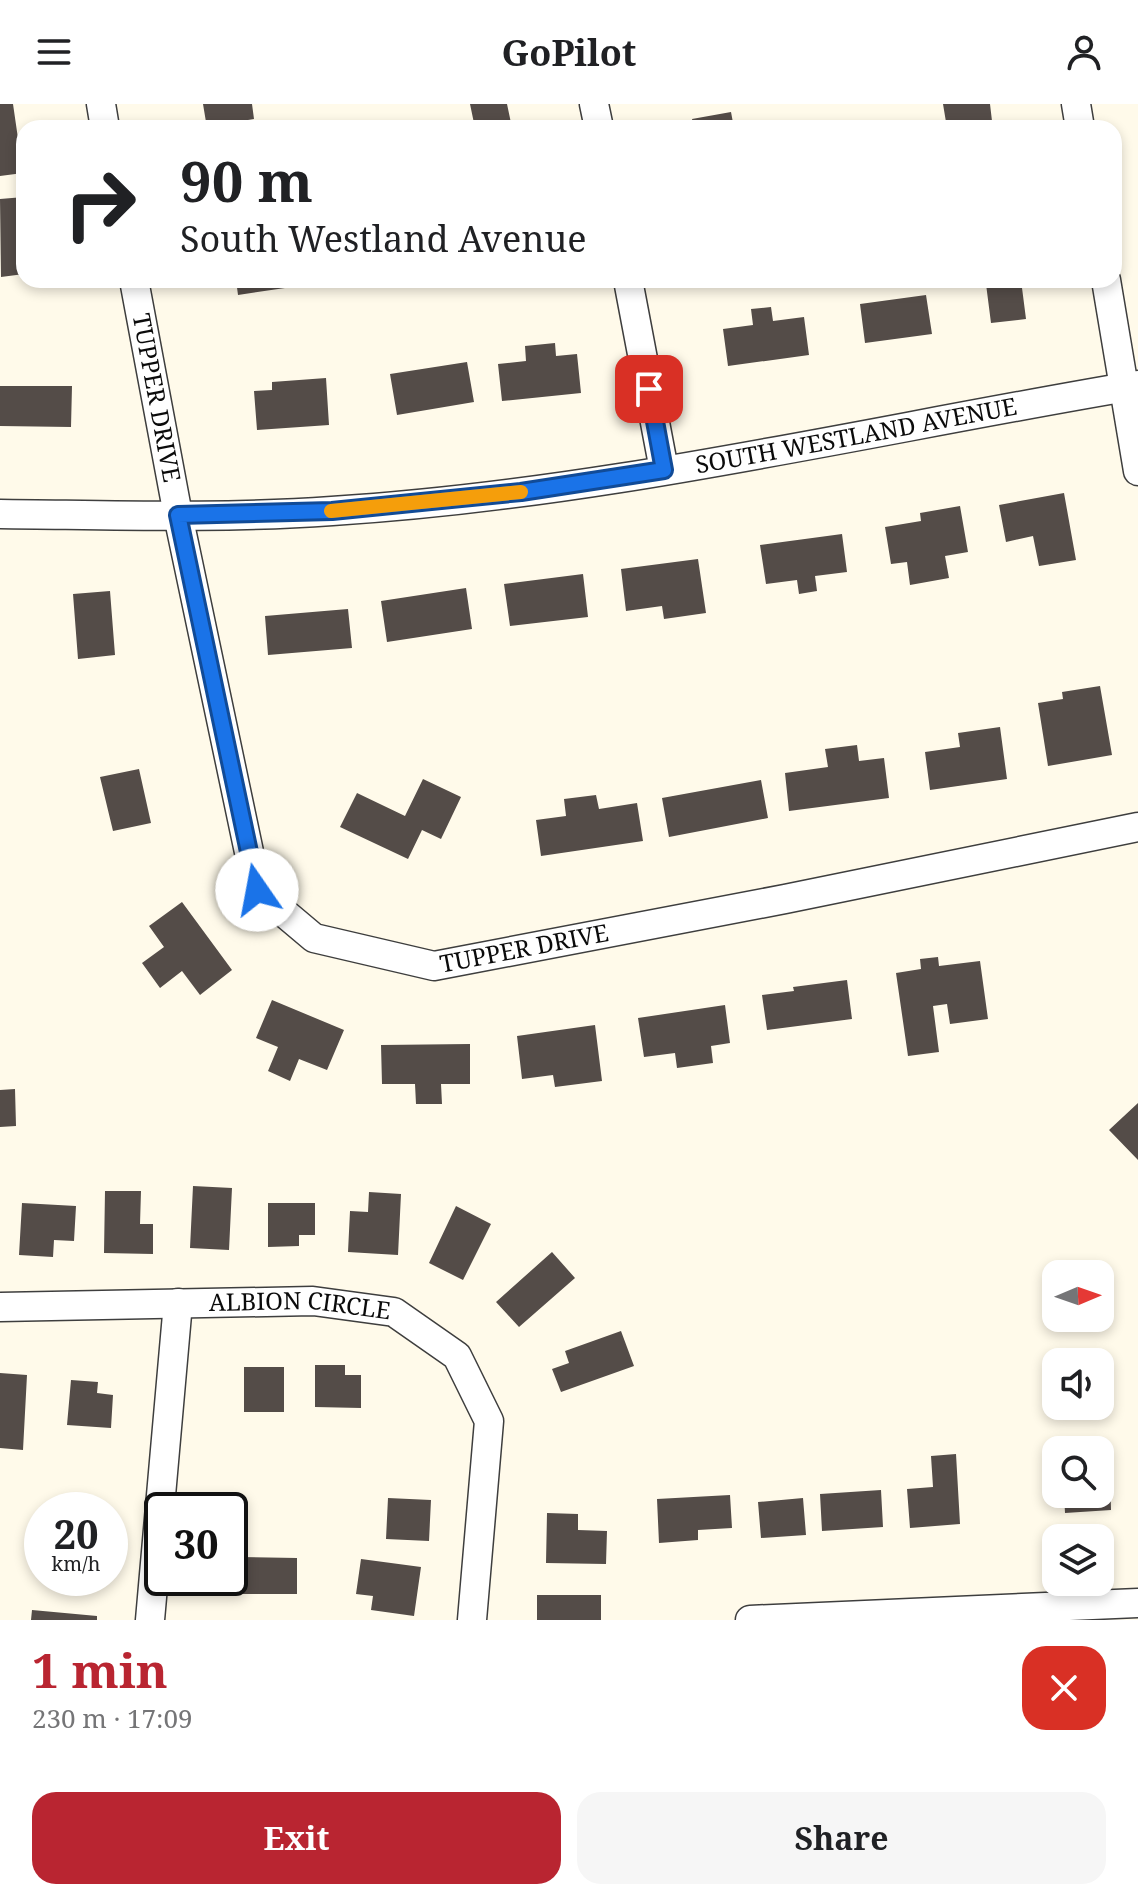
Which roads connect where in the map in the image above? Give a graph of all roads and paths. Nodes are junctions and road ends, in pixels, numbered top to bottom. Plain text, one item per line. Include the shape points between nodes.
1 (135, 288) edge
2 (630, 288) edge
3 (1108, 288) edge
4 (1131, 386) edge
5 (664, 470) junction
6 (1138, 471) edge
7 (0, 514) edge
8 (178, 515) junction
9 (1138, 827) edge
10 (178, 1303) junction
11 (0, 1307) edge
12 (1138, 1603) edge
13 (150, 1620) edge
14 (472, 1620) edge
15 (750, 1620) edge

1 - 8 street, TUPPER DRIVE
2 - 5 street
3 - 4 street
4 - 5 street, SOUTH WESTLAND AVENUE
4 - 6 street
5 - 8 street, SOUTH WESTLAND AVENUE via 521,492 332,511
7 - 8 street, SOUTH WESTLAND AVENUE
8 - 9 street, TUPPER DRIVE via 257,890 314,938 434,966
10 - 11 street, ALBION CIRCLE
10 - 13 street
10 - 14 street, ALBION CIRCLE via 313,1301 394,1312 457,1356 489,1421
12 - 15 street

